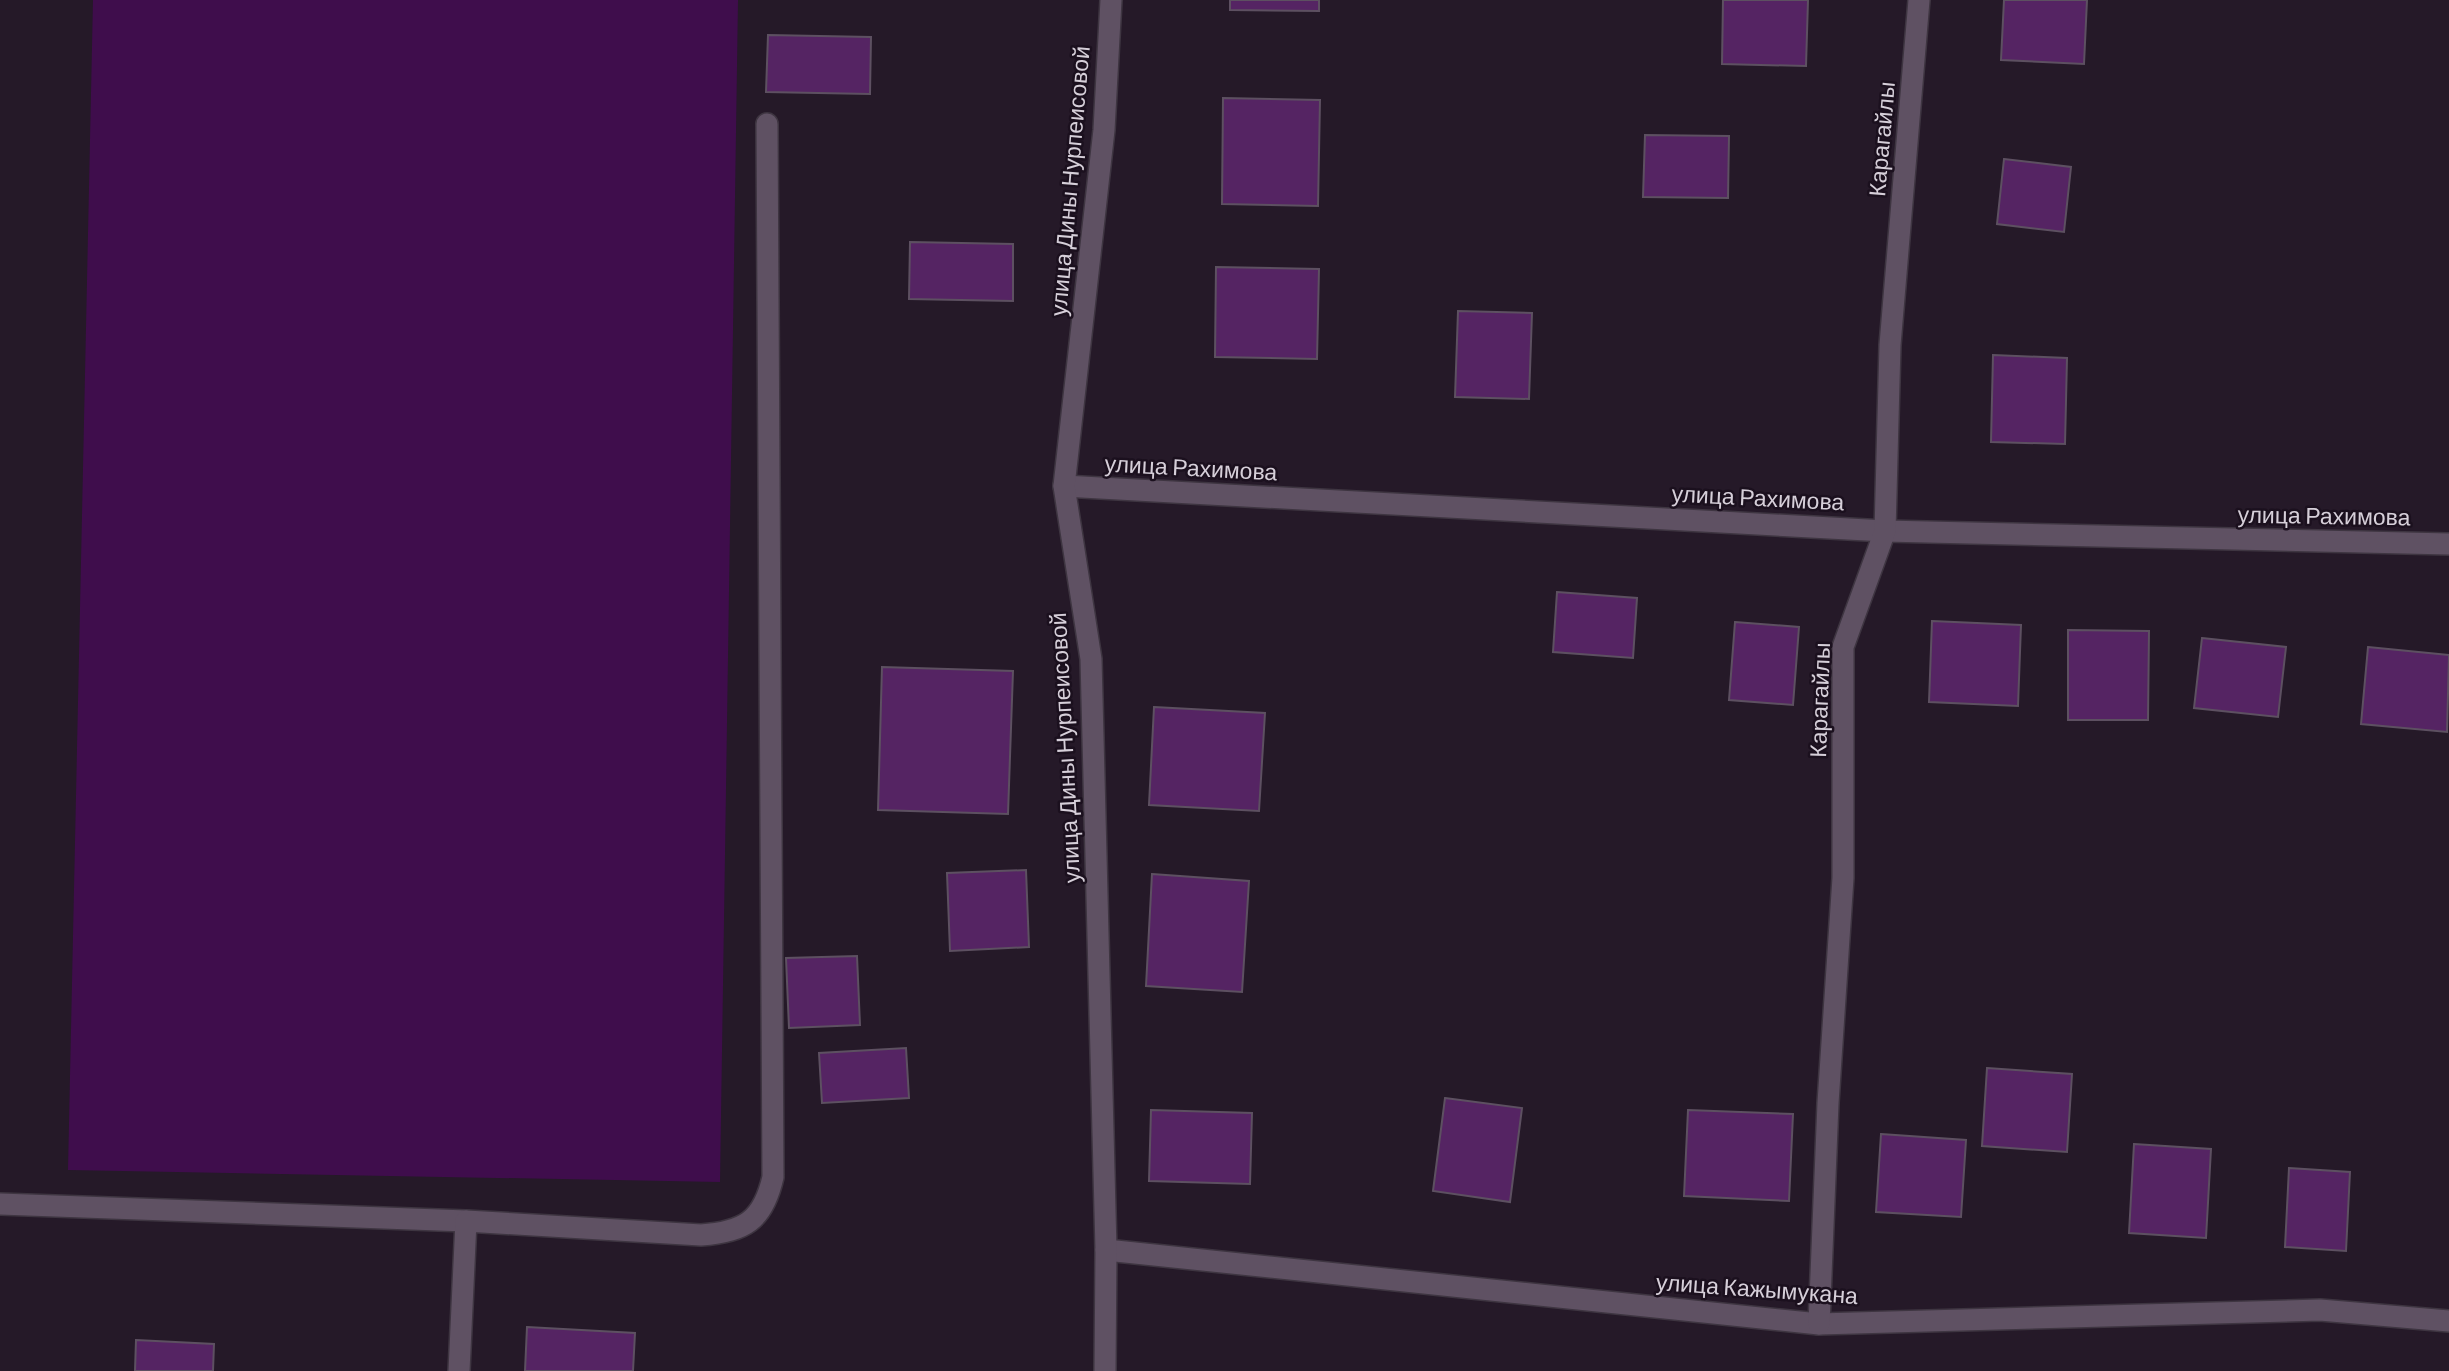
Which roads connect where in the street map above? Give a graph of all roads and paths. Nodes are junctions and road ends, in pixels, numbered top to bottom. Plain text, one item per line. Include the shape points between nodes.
1 (1111, 0) edge
2 (1919, 0) edge
3 (767, 124) dead end
4 (1064, 486) junction
5 (1885, 531) junction
6 (2449, 544) edge
7 (0, 1204) edge
8 (466, 1221) junction
9 (1106, 1250) junction
10 (2449, 1321) edge
11 (1819, 1324) junction
12 (459, 1371) edge
13 (1105, 1371) edge

1 - 4 street, улица Дины Нурпеисовой via 1104,130
2 - 5 street, Карагайлы via 1890,345
3 - 8 street via 773,1177 767,1202 753,1220 729,1233 701,1236
4 - 5 street, улица Рахимова
4 - 9 street, улица Дины Нурпеисовой via 1091,659
5 - 6 street, улица Рахимова
5 - 11 street, Карагайлы via 1843,648 1843,878
7 - 8 street
8 - 12 street
9 - 11 street, улица Кажымукана
9 - 13 street, улица Дины Нурпеисовой
10 - 11 street, улица Кажымукана via 2320,1310

